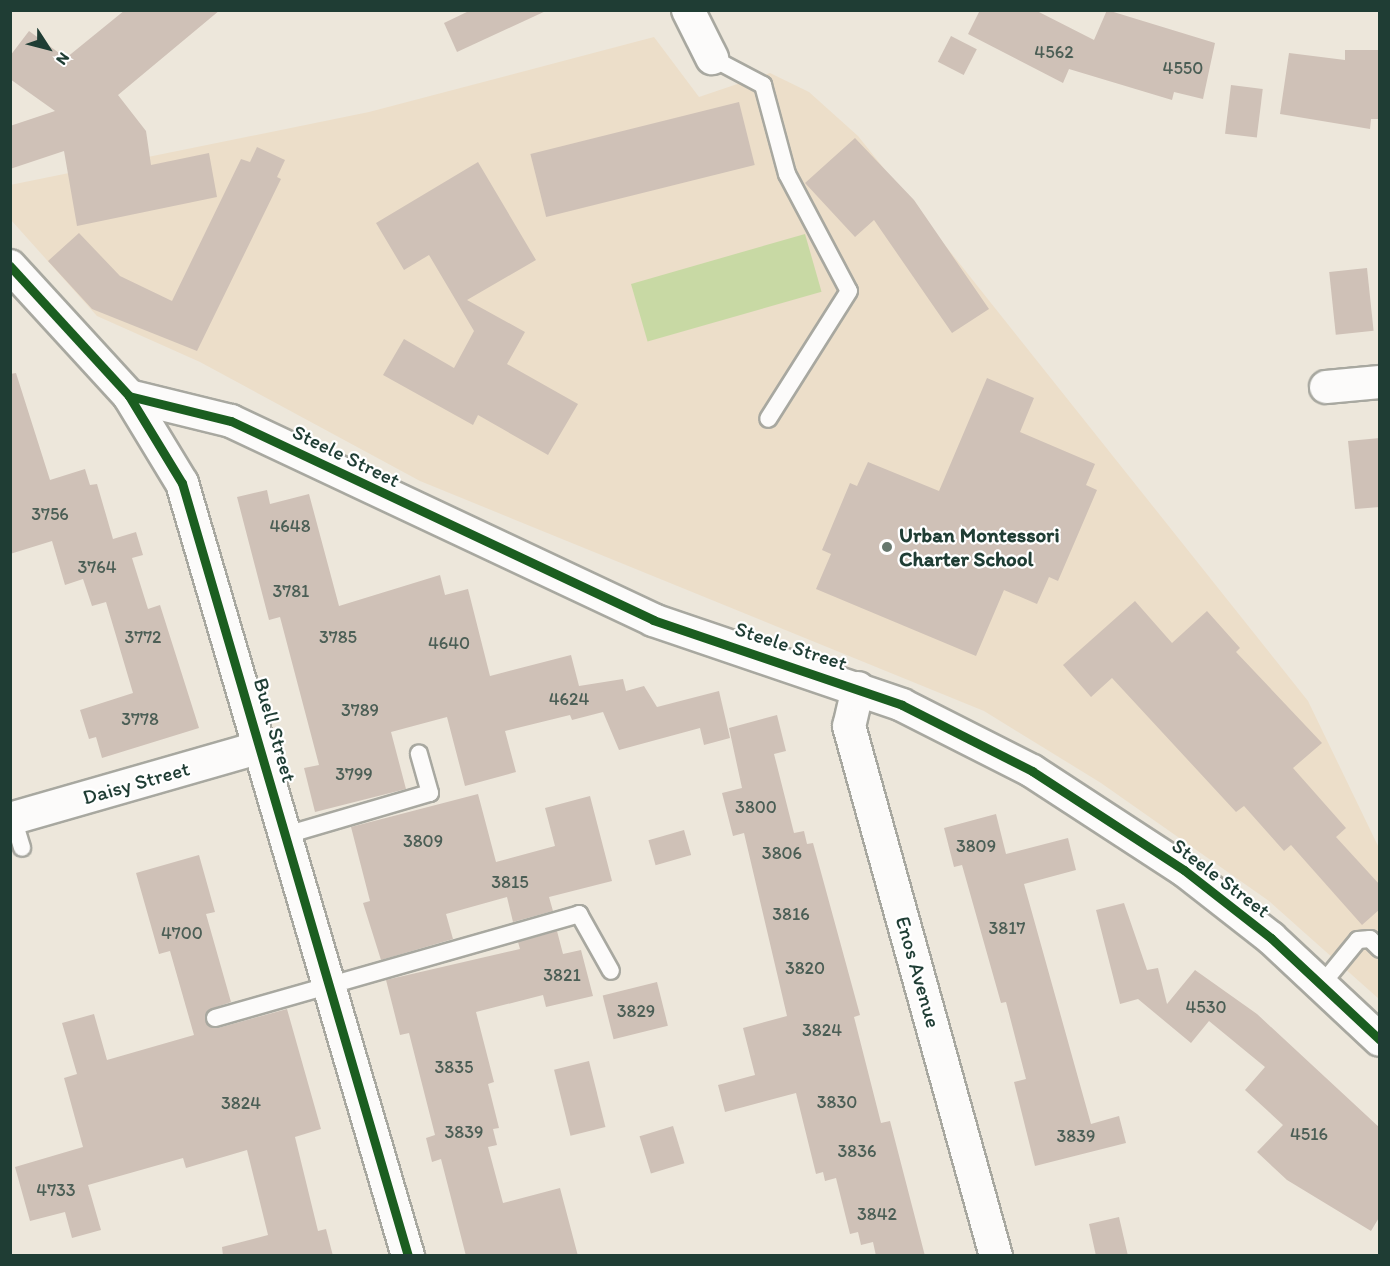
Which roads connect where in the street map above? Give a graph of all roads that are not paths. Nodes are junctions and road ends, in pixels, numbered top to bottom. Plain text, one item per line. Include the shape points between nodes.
1 (688, 10) edge
2 (712, 58) joint
3 (10, 266) edge
4 (1380, 382) edge
5 (1326, 387) dead end
6 (129, 396) junction
7 (768, 419) dead end
8 (858, 688) junction
9 (261, 747) junction
10 (419, 754) dead end
11 (15, 828) edge
12 (286, 835) junction
13 (1380, 949) edge
14 (611, 971) dead end
15 (330, 984) junction
16 (1322, 984) junction
17 (215, 1018) dead end
18 (1380, 1040) edge
19 (408, 1256) edge
20 (996, 1256) edge

1 - 2 street
2 - 7 lane via 763,85 788,174 849,291
3 - 6 street, Buell Street
4 - 5 street
6 - 8 street, Steele Street via 231,421 653,620
6 - 9 street, Buell Street via 182,483
8 - 16 street, Steele Street via 1032,771 1112,821 1245,918
8 - 20 street, Enos Avenue via 849,726
9 - 11 street, Daisy Street
9 - 12 street, Buell Street
10 - 12 lane via 430,794
12 - 15 street, Buell Street
13 - 16 lane via 1370,939 1358,939
14 - 15 lane via 579,914
15 - 17 lane
15 - 19 street, Buell Street
16 - 18 street, Steele Street

